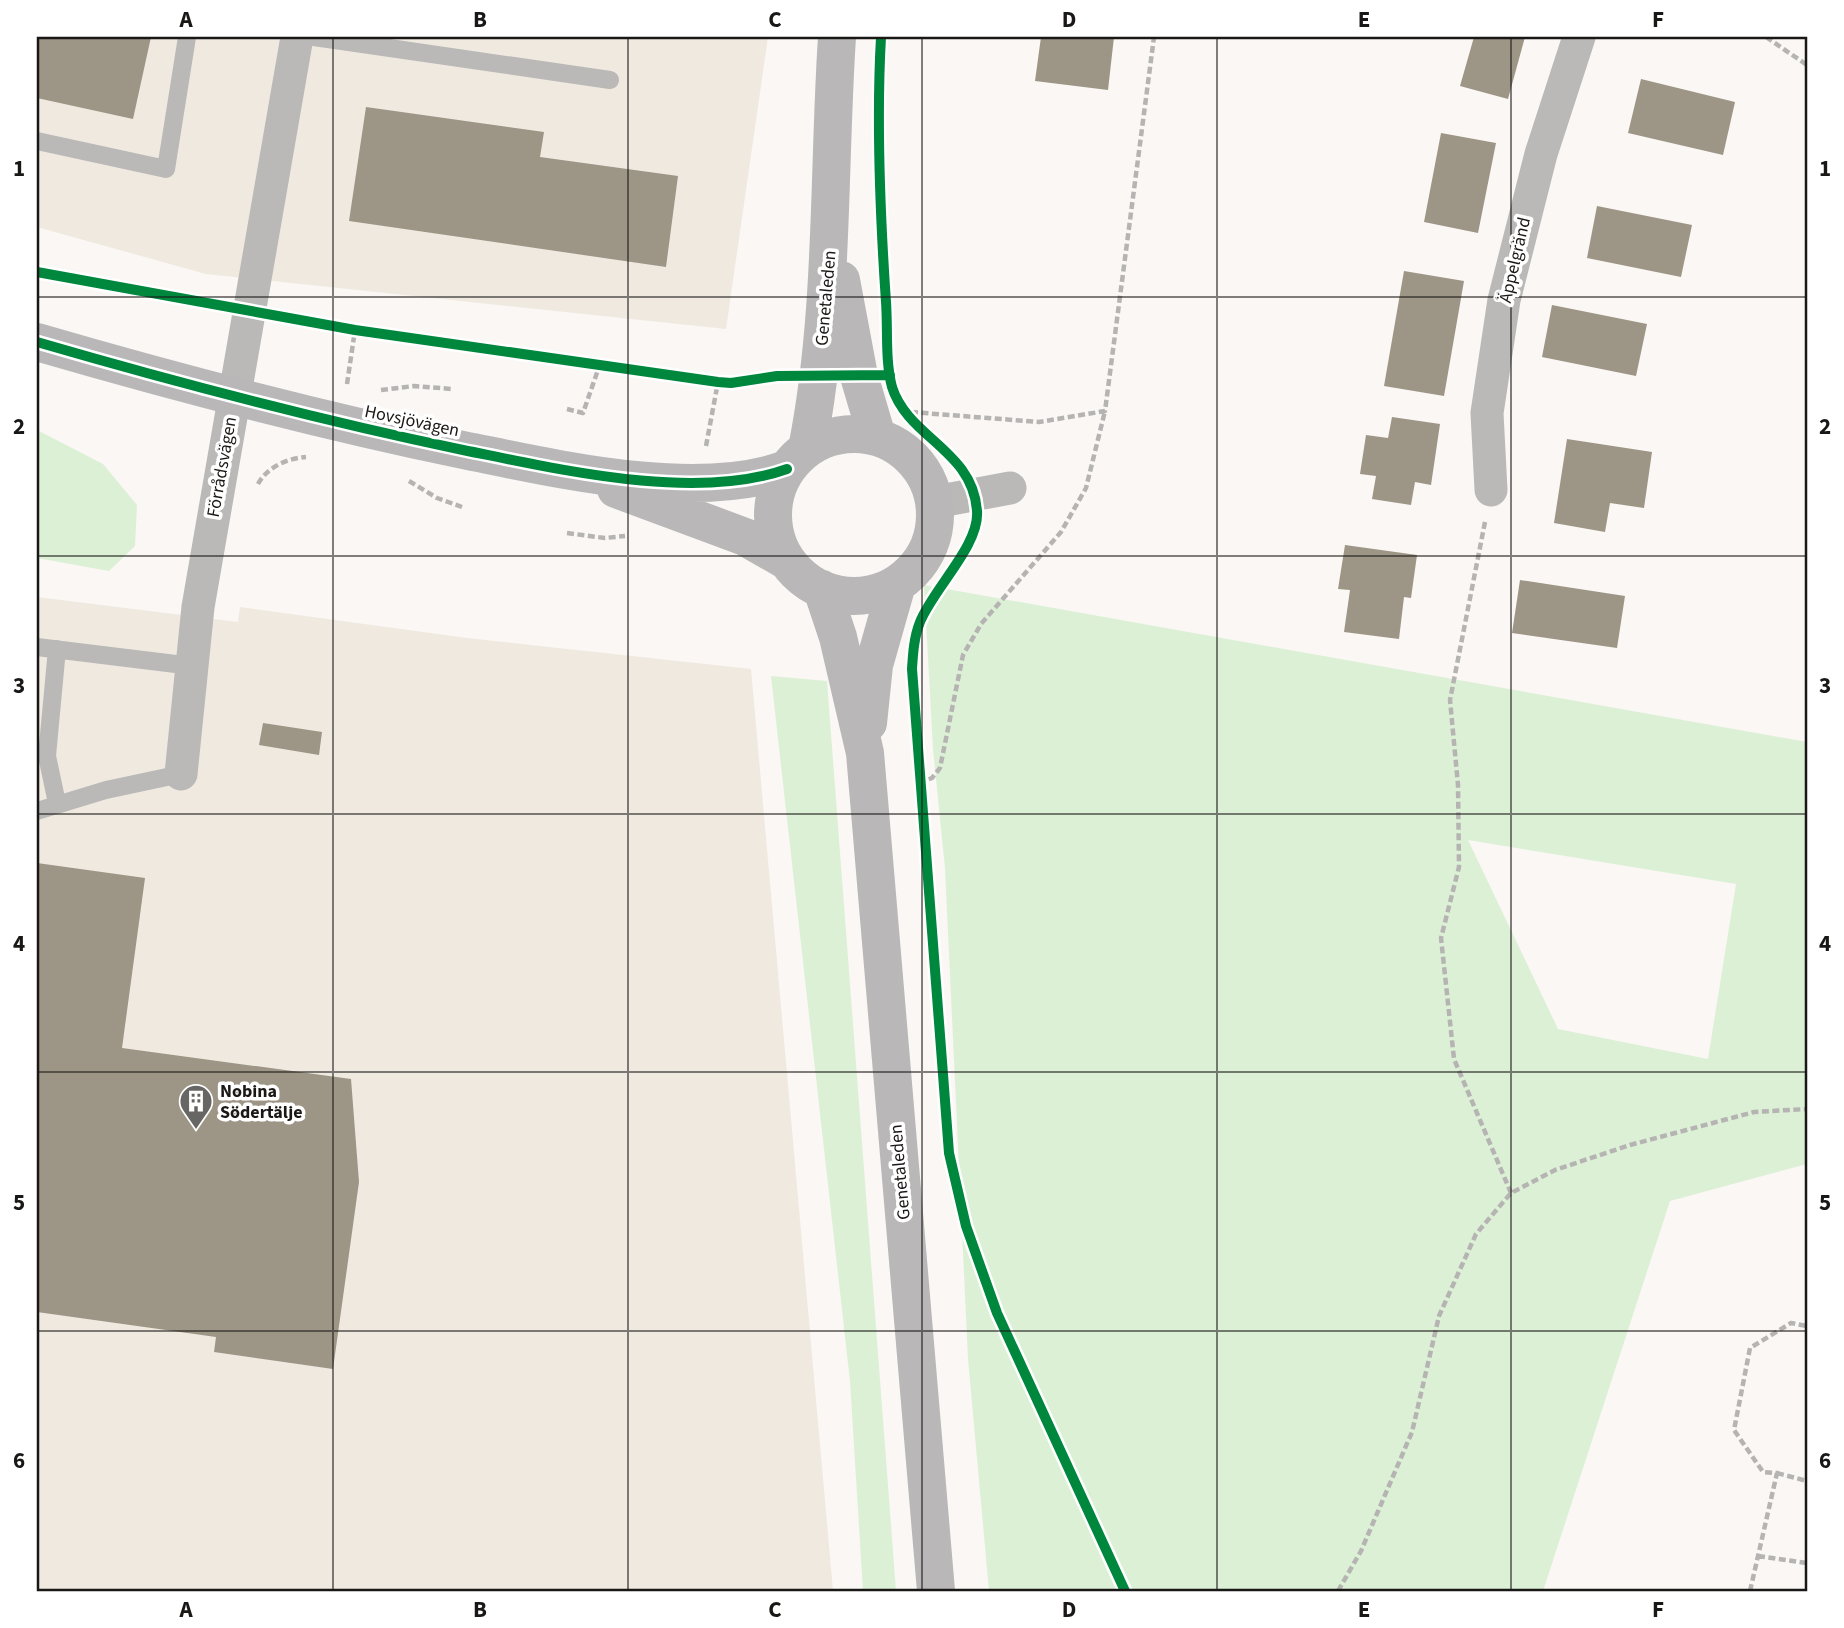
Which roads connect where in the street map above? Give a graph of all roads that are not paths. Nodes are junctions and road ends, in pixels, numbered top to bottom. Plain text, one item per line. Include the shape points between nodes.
1 (187, 37) edge
2 (296, 37) edge
3 (314, 37) edge
4 (837, 37) edge
5 (1578, 37) edge
6 (610, 80) dead end
7 (37, 141) edge
8 (832, 229) junction
9 (37, 342) edge
10 (234, 398) junction
11 (877, 437) junction
12 (797, 459) junction
13 (571, 472) junction
14 (1010, 488) dead end
15 (1491, 490) road end
16 (934, 502) junction
17 (788, 561) junction
18 (897, 584) junction
19 (822, 589) junction
20 (37, 647) edge
21 (57, 649) junction
22 (192, 666) junction
23 (865, 753) junction
24 (181, 774) joint
25 (57, 803) junction
26 (37, 811) edge
27 (936, 1591) edge

1 - 7 lane via 166,169
2 - 10 street, Förrådsvägen
3 - 6 lane
4 - 8 main road, Genetaleden
5 - 15 street, Äppelgränd via 1541,154 1504,300 1487,413
8 - 11 main road, Genetaleden via 859,376
8 - 12 main road, Genetaleden via 819,377
9 - 10 main road, Hovsjövägen
10 - 13 main road, Hovsjövägen via 340,425
10 - 22 street, Förrådsvägen
11 - 12 main road via 841,435
11 - 16 main road via 915,461 930,484
12 - 13 main road, Hovsjövägen via 765,477 719,484
12 - 17 main road via 774,505 778,544
13 - 17 main road, Hovsjövägen via 745,537
14 - 16 street
16 - 18 main road via 934,534 928,549 910,575
17 - 19 main road via 802,578
18 - 19 main road via 860,596
18 - 23 main road, Genetaleden via 874,665
19 - 23 main road, Genetaleden
20 - 21 lane
21 - 22 lane
21 - 25 lane via 47,756
22 - 24 street, Förrådsvägen
23 - 27 main road, Genetaleden
24 - 25 lane
25 - 26 lane

